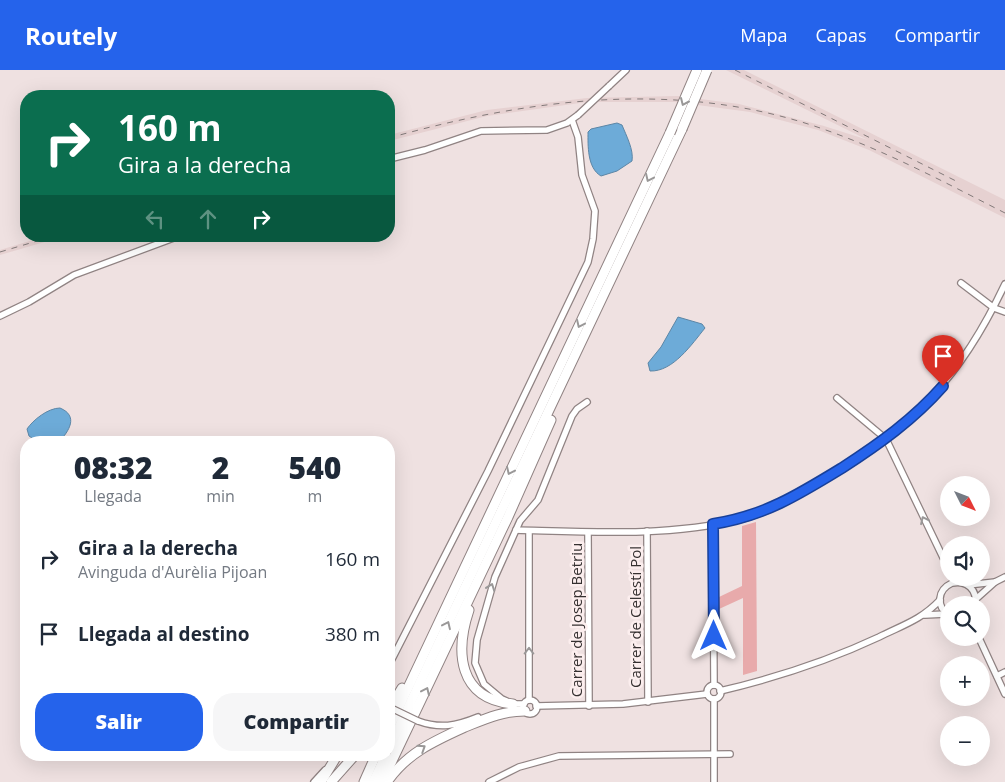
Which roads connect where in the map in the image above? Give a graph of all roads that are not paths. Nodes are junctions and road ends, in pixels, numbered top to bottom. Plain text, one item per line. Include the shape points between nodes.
1 (626, 70) edge
2 (698, 70) edge
3 (707, 70) edge
4 (572, 120) junction
5 (395, 158) edge
6 (163, 242) edge
7 (623, 254) junction
8 (961, 283) dead end
9 (1005, 284) edge
10 (994, 308) junction
11 (1005, 312) edge
12 (0, 316) edge
13 (837, 398) dead end
14 (587, 402) dead end
15 (886, 439) junction
16 (525, 480) junction
17 (713, 524) junction
18 (516, 530) junction
19 (529, 531) junction
20 (647, 531) junction
21 (588, 534) junction
22 (940, 551) edge
23 (1005, 577) edge
24 (995, 582) junction
25 (990, 583) edge
26 (981, 596) edge
27 (940, 600) edge
28 (443, 614) junction
29 (925, 615) junction
30 (940, 615) edge
31 (983, 646) edge
32 (395, 653) edge
33 (1005, 672) edge
34 (997, 676) junction
35 (714, 686) junction
36 (720, 691) junction
37 (707, 694) junction
38 (1005, 694) edge
39 (395, 698) edge
40 (714, 699) junction
41 (648, 702) junction
42 (512, 704) junction
43 (525, 705) junction
44 (536, 706) junction
45 (589, 706) junction
46 (395, 711) edge
47 (395, 715) edge
48 (395, 735) edge
49 (714, 754) junction
50 (730, 754) dead end
51 (395, 755) edge
52 (333, 761) edge
53 (334, 761) edge
54 (350, 761) edge
55 (373, 761) edge
56 (383, 761) edge
57 (392, 761) edge
58 (314, 782) edge
59 (321, 782) edge
60 (331, 782) edge
61 (364, 782) edge
62 (373, 782) edge
63 (382, 782) edge
64 (387, 782) edge
65 (489, 782) edge
66 (714, 782) edge

1 - 4 street, bridge
2 -> 28 highway, bridge
3 - 7 highway, bridge
4 - 5 street via 536,132 481,131
4 - 32 street via 578,137 582,174 595,211 588,262 488,471
6 - 12 street via 74,275
7 - 16 highway
48 -> 7 highway
8 - 10 street
9 - 10 street
10 - 11 street
10 - 15 street via 949,379 920,411
13 - 15 street
14 - 18 street via 572,416 538,500
15 - 17 street via 782,504 747,517
22 -> 15 street
16 - 42 highway via 466,617 462,642 464,669 473,686 489,699
51 -> 16 highway
17 - 20 street
17 - 35 street
18 - 19 street
42 -> 18 street via 499,698 484,684 475,655 488,596
19 - 21 street
43 -> 19 street
20 - 21 street
20 - 41 street, Carrer de Celestí Pol
21 - 45 street, Carrer de Josep Betriu
23 - 24 street
24 - 25 street
24 - 26 street
27 - 29 street
28 - 39 highway via 436,620
28 - 47 highway
29 - 30 street
29 - 36 street via 820,662
31 - 34 street
33 - 34 street
34 - 38 street
35 - 36 street
35 - 37 street via 708,688
36 - 40 street via 720,696
37 - 40 street
37 - 41 street
40 - 49 street
41 - 45 street
42 - 43 street
43 - 44 street via 534,702
43 - 44 street via 531,713
43 - 46 street, bridge via 443,727
64 -> 43 highway via 406,759 429,743 490,716
44 - 45 street
49 - 50 street
49 - 65 street via 559,756 524,765
49 - 66 street
52 - 58 street
53 - 59 highway
54 - 60 highway
55 - 61 highway
56 - 62 highway
63 -> 57 highway

